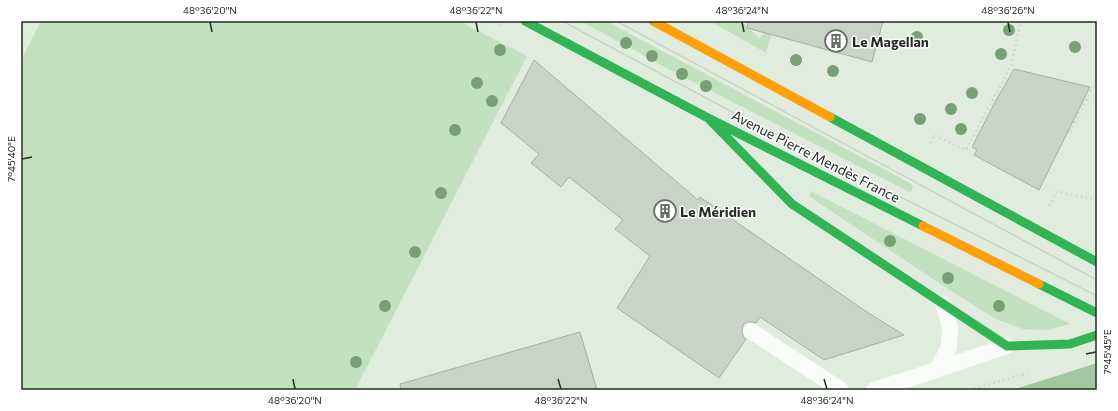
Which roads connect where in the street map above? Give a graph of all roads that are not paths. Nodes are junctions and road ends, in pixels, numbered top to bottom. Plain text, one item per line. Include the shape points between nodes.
1 (525, 21) edge
2 (653, 21) edge
3 (708, 118) junction
4 (1097, 262) edge
5 (943, 304) junction
6 (1097, 313) edge
7 (751, 330) dead end
8 (1097, 335) edge
9 (1007, 346) junction
10 (937, 370) junction
11 (841, 390) edge
12 (874, 390) edge

1 - 3 main road, Avenue Pierre Mendès France
2 - 4 main road
3 - 5 main road via 792,204
3 - 6 main road, Avenue Pierre Mendès France
5 - 9 main road
5 - 10 lane via 950,327 949,348
7 - 11 lane
8 - 9 main road via 1070,344
9 - 10 lane
10 - 12 lane

